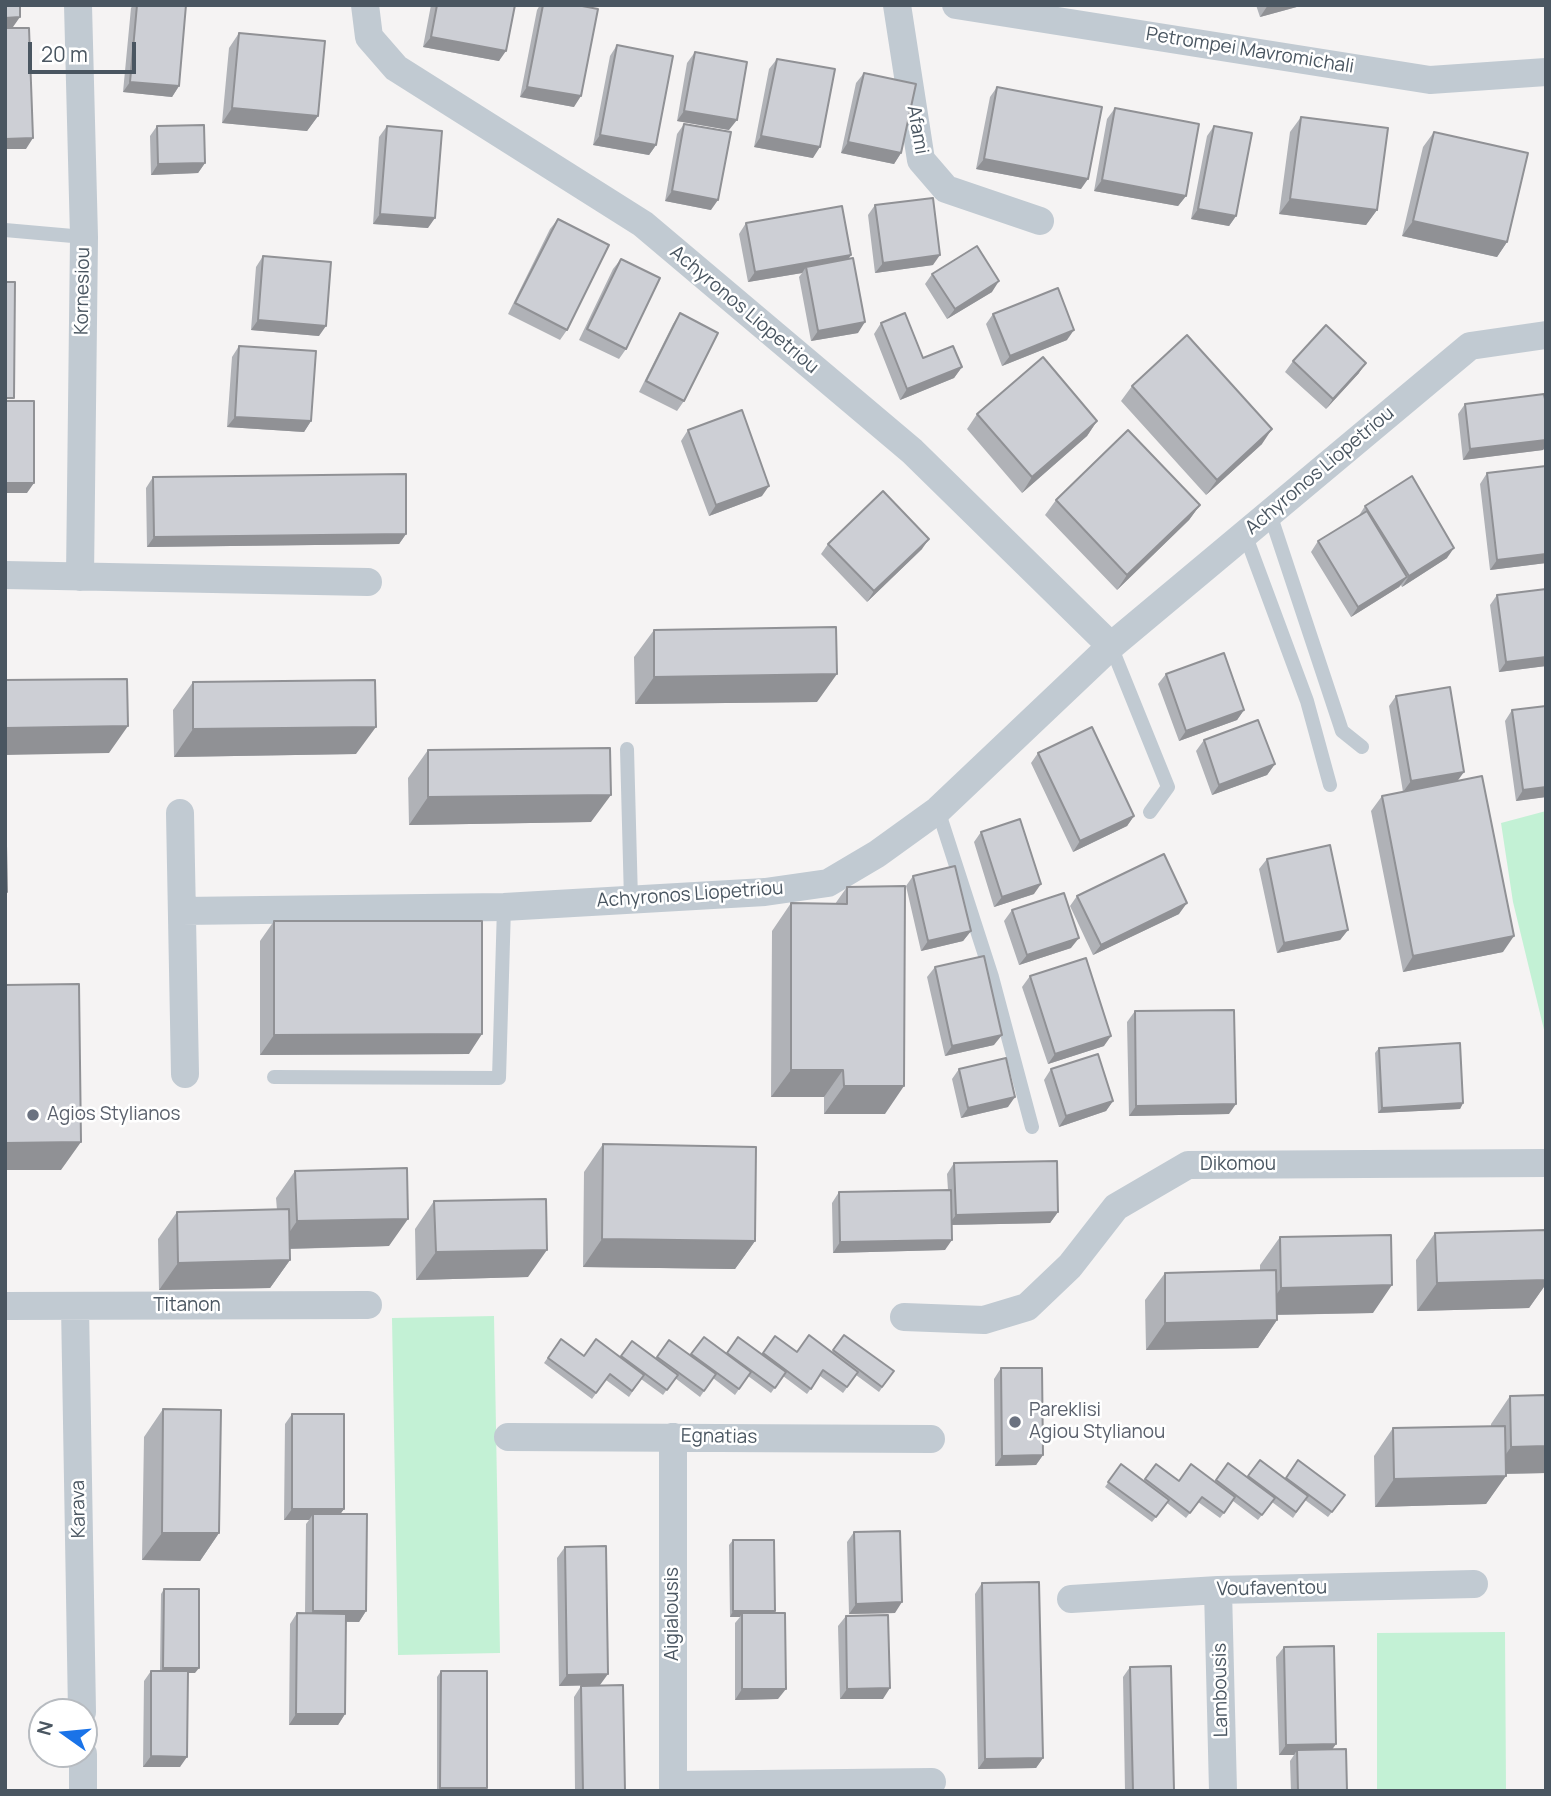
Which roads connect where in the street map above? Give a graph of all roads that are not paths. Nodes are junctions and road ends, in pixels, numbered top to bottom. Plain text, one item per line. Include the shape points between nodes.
1 (78, 5) edge
2 (365, 5) edge
3 (897, 5) edge
4 (956, 5) edge
5 (1546, 72) edge
6 (1040, 221) dead end
7 (5, 230) edge
8 (84, 237) junction
9 (1546, 335) edge
10 (1270, 514) junction
11 (1245, 534) junction
12 (5, 575) edge
13 (80, 577) junction
14 (368, 582) dead end
15 (1111, 646) junction
16 (1362, 747) dead end
17 (626, 749) dead end
18 (1330, 785) dead end
19 (938, 810) junction
20 (1150, 812) dead end
21 (180, 813) dead end
22 (631, 900) junction
23 (504, 907) junction
24 (182, 911) junction
25 (185, 1074) dead end
26 (274, 1077) dead end
27 (1032, 1127) dead end
28 (1546, 1163) edge
29 (368, 1305) dead end
30 (5, 1306) edge
31 (75, 1306) junction
32 (904, 1317) dead end
33 (508, 1437) dead end
34 (673, 1437) junction
35 (931, 1439) dead end
36 (1474, 1584) dead end
37 (1218, 1590) junction
38 (1071, 1599) dead end
39 (82, 1698) edge
40 (83, 1768) edge
41 (932, 1783) dead end
42 (673, 1788) edge
43 (83, 1791) edge
44 (1223, 1791) edge

1 - 8 street, Kornesiou
2 - 15 street, Achyronos Liopetriou via 369,37 396,68 643,224 912,451
3 - 6 street, Afami via 920,160 946,190
4 - 5 street, Petrompei Mavromichali via 1430,80
7 - 8 lane
8 - 13 street, Kornesiou
9 - 10 street, Achyronos Liopetriou via 1470,346
10 - 11 street, Achyronos Liopetriou
10 - 16 lane via 1342,731
11 - 15 street, Achyronos Liopetriou
11 - 18 lane via 1307,701
12 - 13 street
13 - 14 street
15 - 19 street, Achyronos Liopetriou
15 - 20 lane via 1168,788
17 - 22 lane
19 - 22 street, Achyronos Liopetriou via 828,883 765,892
19 - 27 lane via 992,977
21 - 24 street
22 - 23 street, Achyronos Liopetriou
23 - 24 street, Achyronos Liopetriou
23 - 26 lane via 499,1078
24 - 25 street
28 - 32 street, Dikomou via 1188,1165 1116,1207 1070,1266 1027,1307 984,1320
29 - 31 street, Titanon
30 - 31 street, Titanon
31 - 39 street, Karava
33 - 34 street, Egnatias
34 - 35 street, Egnatias
34 - 42 street, Aigialousis
36 - 37 street, Voufaventou
37 - 38 street, Voufaventou
37 - 44 street, Lambousis
40 - 43 street
41 - 42 street

